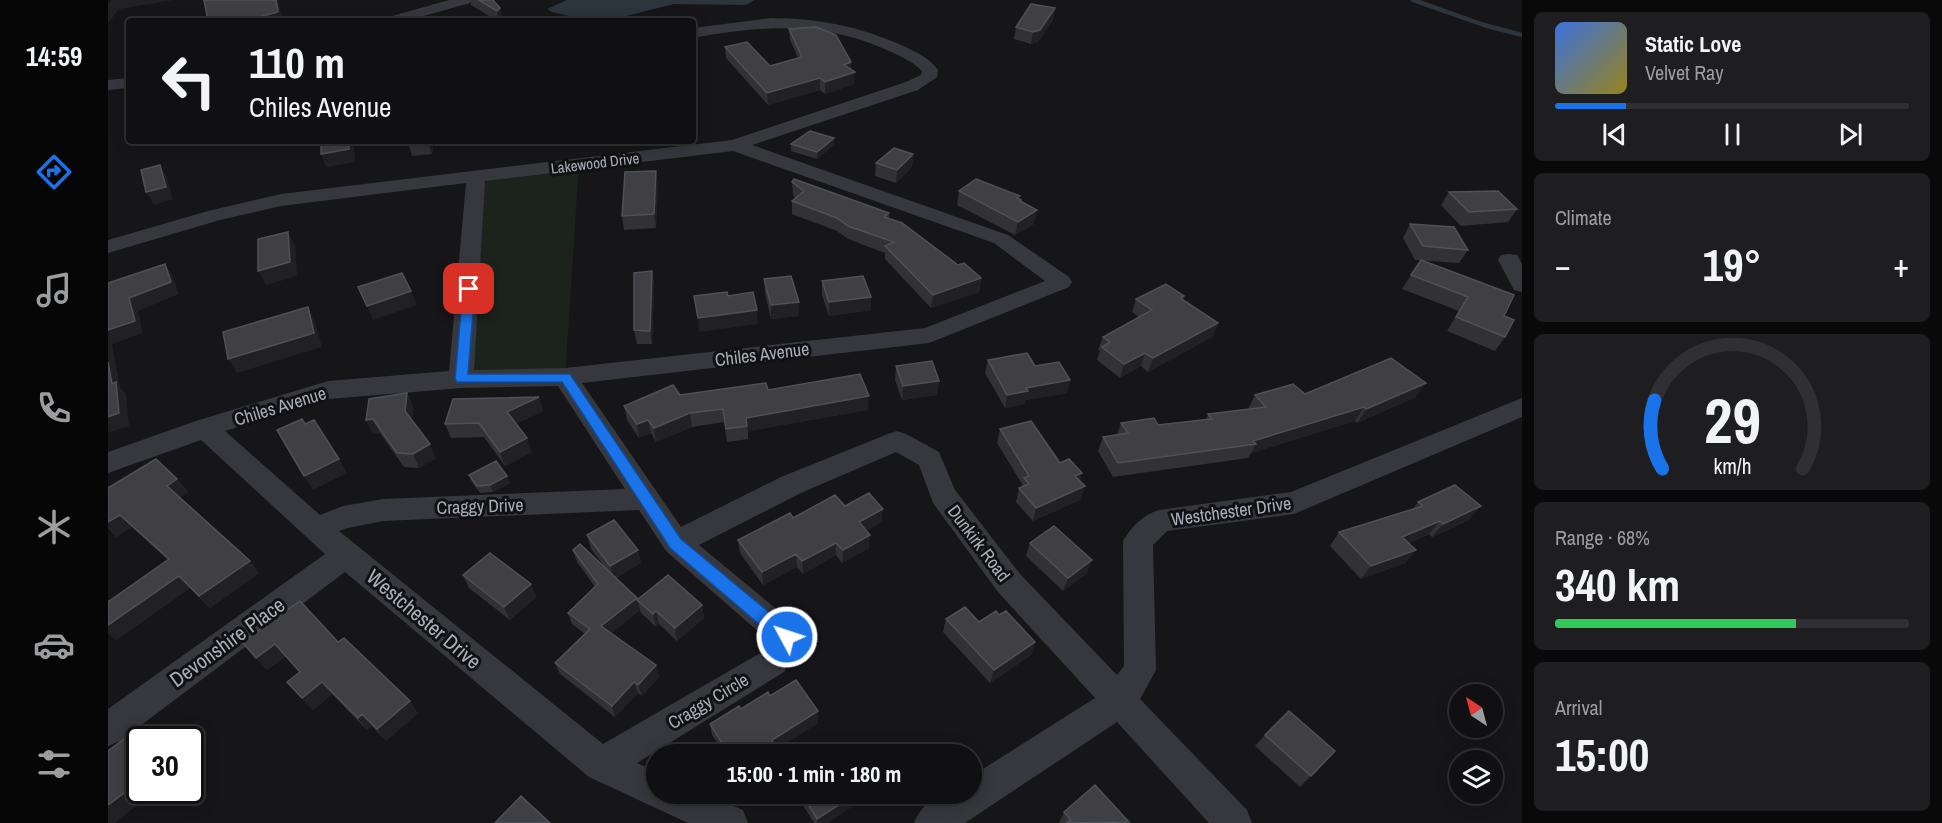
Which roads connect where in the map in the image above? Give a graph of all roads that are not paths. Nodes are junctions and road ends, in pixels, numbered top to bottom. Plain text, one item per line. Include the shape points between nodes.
1 (465, 0) edge
2 (401, 18) edge
3 (696, 32) edge
4 (126, 83) edge
5 (108, 85) edge
6 (734, 146) junction
7 (476, 177) junction
8 (108, 247) edge
9 (1509, 260) dead end
10 (1522, 285) edge
11 (566, 377) junction
12 (461, 379) junction
13 (1522, 407) edge
14 (205, 428) junction
15 (108, 463) edge
16 (646, 499) junction
17 (317, 529) junction
18 (676, 543) junction
19 (346, 555) junction
20 (1119, 701) junction
21 (108, 729) edge
22 (601, 765) junction
23 (646, 785) edge
24 (687, 804) edge
25 (730, 823) edge
26 (932, 823) edge
27 (1234, 823) edge

1 - 2 street
3 - 6 street, Lakewood Drive via 740,23 828,24 873,37 924,62 930,70 929,77 912,86
4 - 5 street
6 - 7 street, Lakewood Drive
6 - 11 street, Chiles Avenue via 1001,239 1061,282 929,335
7 - 8 street, Lakewood Drive via 281,200
7 - 12 street
9 - 10 street
11 - 12 street, Chiles Avenue
11 - 16 street, Craggy Circle
12 - 14 street, Chiles Avenue via 328,390
13 - 20 street, Westchester Drive via 1293,503 1159,521 1138,541 1140,670
14 - 15 street, Chiles Avenue
14 - 17 street, Westchester Drive
16 - 17 street, Craggy Drive via 383,510 343,517
16 - 18 street, Craggy Circle
17 - 19 street, Westchester Drive
18 - 20 street, Dunkirk Road via 791,485 897,441 930,459 942,495 1009,583
18 - 22 street, Craggy Circle via 787,637 772,662
19 - 21 street, Devonshire Place
19 - 22 street, Westchester Drive
20 - 26 street, Westchester Drive
20 - 27 street, Dunkirk Road
22 - 23 street, Westchester Drive
24 - 25 street

